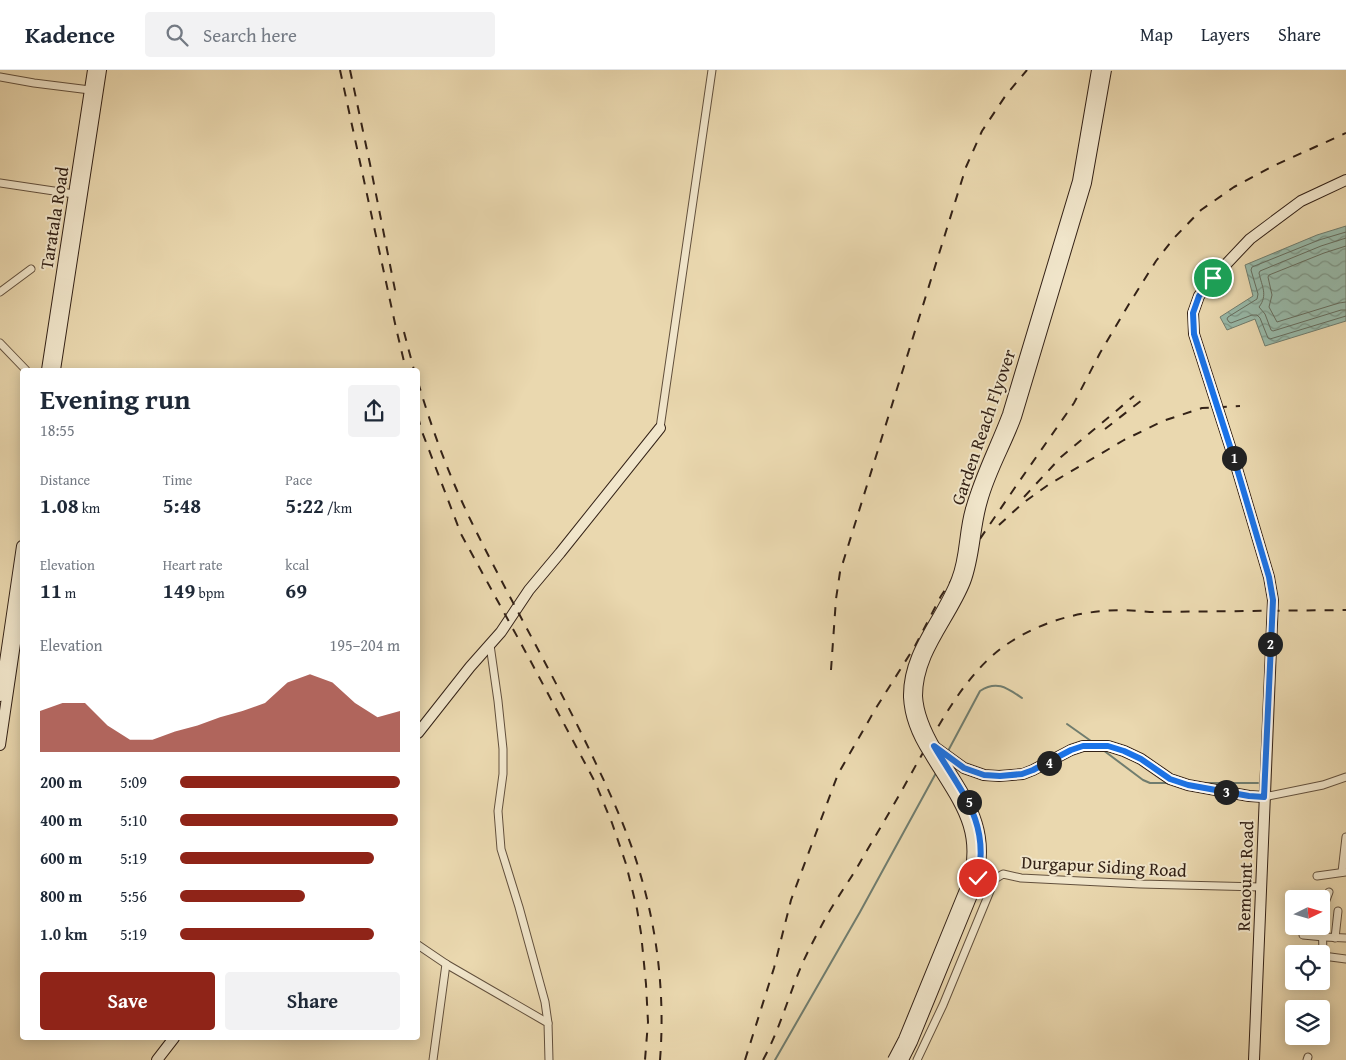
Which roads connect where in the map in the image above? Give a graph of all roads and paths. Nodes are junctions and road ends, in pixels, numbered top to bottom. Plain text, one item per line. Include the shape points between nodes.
1 (93, 70) edge
2 (101, 70) edge
3 (712, 70) edge
4 (1097, 70) edge
5 (1106, 70) edge
6 (0, 76) edge
7 (90, 90) junction
8 (1346, 180) edge
9 (0, 183) edge
10 (74, 194) junction
11 (31, 269) dead end
12 (0, 292) edge
13 (0, 343) edge
14 (24, 368) edge
15 (47, 368) edge
16 (56, 368) edge
17 (660, 428) joint
18 (20, 556) edge
19 (20, 610) edge
20 (4, 640) edge
21 (490, 645) junction
22 (0, 696) edge
23 (420, 730) edge
24 (0, 745) edge
25 (934, 746) junction
26 (1346, 776) edge
27 (1264, 797) junction
28 (1346, 837) edge
29 (1344, 872) edge
30 (1317, 876) dead end
31 (1261, 887) junction
32 (1338, 911) dead end
33 (1303, 935) dead end
34 (1322, 937) junction
35 (1335, 938) junction
36 (1346, 938) edge
37 (420, 946) edge
38 (1346, 959) edge
39 (446, 964) junction
40 (548, 1023) junction
41 (172, 1040) edge
42 (157, 1060) edge
43 (433, 1060) edge
44 (549, 1060) edge
45 (893, 1060) edge
46 (903, 1060) edge
47 (917, 1060) edge
48 (1254, 1060) edge

1 - 7 main road, Taratala Road
2 - 16 main road
3 - 17 street
4 - 45 main road, Garden Reach Flyover, bridge via 1078,182 1008,414 977,486 957,578 922,644 911,677 910,706 914,725 963,809 971,831 973,857 967,885
5 - 25 main road, Garden Reach Flyover, bridge via 1086,183 1019,408 985,489 965,581 921,670 918,705
6 - 7 street
7 - 10 main road, Taratala Road
8 - 27 main road, Remount Road via 1301,201 1250,239 1199,296 1193,313 1194,334 1238,471 1273,600
9 - 10 street
10 - 15 main road, Taratala Road
11 - 12 street
13 - 14 street
17 - 21 main road via 529,590
18 - 20 main road
19 - 24 main road
20 - 22 main road
21 - 23 main road
21 - 40 street via 503,750 498,811 502,849
25 - 27 main road via 964,768 1000,776 1028,772 1083,746 1108,746 1141,759 1170,779 1188,785
25 - 46 main road, Garden Reach Flyover, bridge via 974,813 981,858 975,888
26 - 27 street
27 - 31 main road, Remount Road
28 - 29 street
29 - 30 street
31 - 47 street, Durgapur Siding Road via 1140,884 1021,878 1003,874 995,879 944,1005
31 - 48 main road, Remount Road
32 - 35 street
33 - 34 street
34 - 35 street
34 - 38 street via 1323,956
35 - 36 street
37 - 39 street
39 - 40 street
39 - 43 street
40 - 44 street
41 - 42 main road

